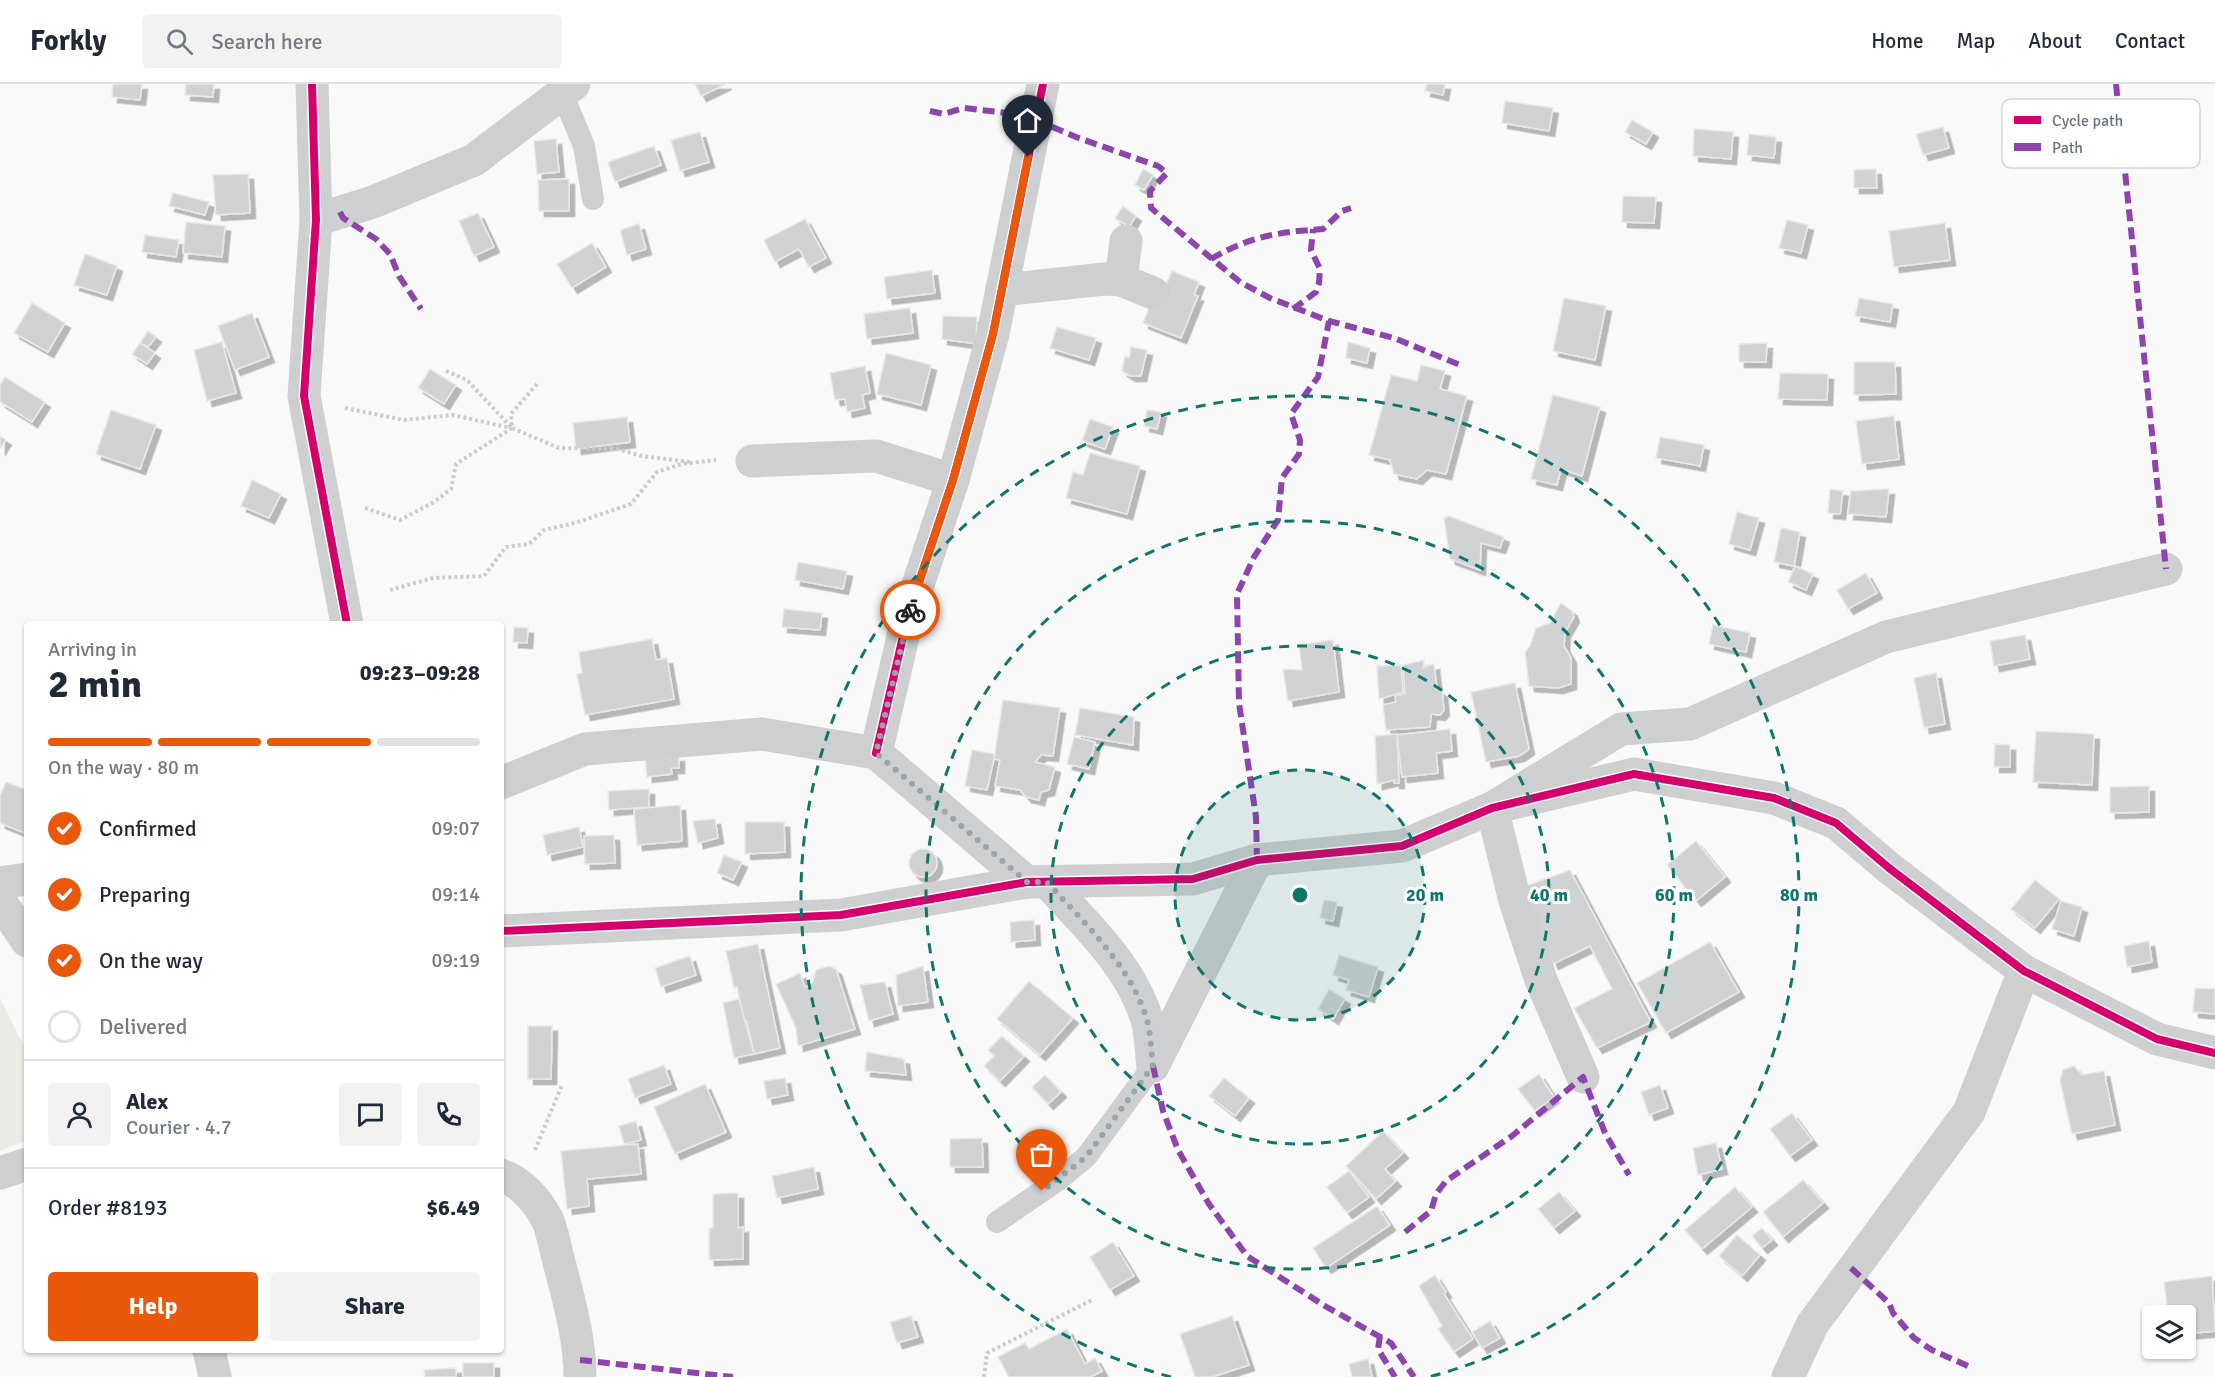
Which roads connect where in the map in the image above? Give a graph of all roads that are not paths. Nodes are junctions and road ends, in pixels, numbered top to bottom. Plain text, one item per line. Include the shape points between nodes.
1 (312, 84) edge
2 (1043, 84) edge
3 (568, 89) edge
4 (593, 199) dead end
5 (316, 220) junction
6 (1126, 242) dead end
7 (1121, 280) junction
8 (1002, 290) junction
9 (1153, 293) dead end
10 (752, 461) road end
11 (953, 480) junction
12 (2166, 569) dead end
13 (346, 621) edge
14 (876, 753) junction
15 (504, 782) edge
16 (1492, 808) junction
17 (1257, 860) junction
18 (24, 879) edge
19 (1037, 882) junction
20 (0, 883) edge
21 (0, 901) edge
22 (504, 931) edge
23 (24, 937) edge
24 (2024, 971) junction
25 (2215, 1053) edge
26 (1153, 1066) junction
27 (1582, 1077) dead end
28 (24, 1165) edge
29 (0, 1173) edge
30 (504, 1177) edge
31 (997, 1222) dead end
32 (210, 1353) edge
33 (215, 1377) edge
34 (579, 1377) edge
35 (1788, 1377) edge

1 - 5 street
2 - 8 street
3 - 4 lane
3 - 5 street via 474,160 373,202
5 - 13 street via 304,396
6 - 7 street
7 - 8 street
7 - 9 street
8 - 11 street
10 - 11 street via 876,456
11 - 14 street via 908,615
12 - 16 street via 1886,637 1690,724 1621,729
14 - 15 street via 762,734 585,749
14 - 19 street
16 - 17 street via 1402,846
16 - 24 street via 1634,774 1774,798 1836,824
16 - 27 street via 1515,901 1541,980
17 - 19 street via 1193,879
17 - 26 street
18 - 20 street
19 - 22 street via 841,915
19 - 26 street via 1110,953 1133,987 1147,1021
21 - 23 street
24 - 25 street via 2157,1039
24 - 35 street via 1969,1112 1812,1325
26 - 31 lane via 1086,1157
28 - 29 street
30 - 34 street via 520,1185 548,1220 566,1289 580,1360
32 - 33 street

